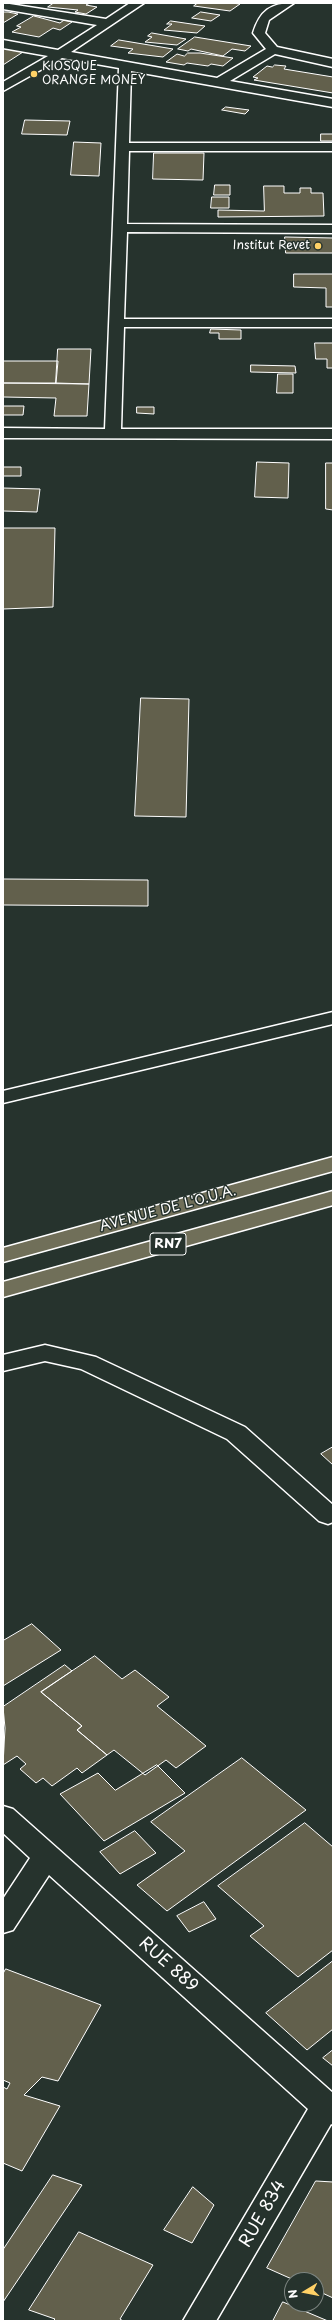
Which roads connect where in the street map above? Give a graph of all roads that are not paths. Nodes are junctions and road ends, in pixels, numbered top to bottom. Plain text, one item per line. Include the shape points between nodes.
1 (138, 3) edge
2 (288, 3) edge
3 (3, 5) edge
4 (109, 23) junction
5 (3, 44) edge
6 (273, 50) junction
7 (60, 54) junction
8 (333, 63) edge
9 (125, 66) junction
10 (218, 83) junction
11 (3, 87) edge
12 (333, 103) edge
13 (124, 147) junction
14 (333, 148) edge
15 (120, 228) junction
16 (333, 229) edge
17 (117, 323) junction
18 (333, 323) edge
19 (3, 433) edge
20 (113, 433) junction
21 (333, 434) edge
22 (333, 1018) edge
23 (3, 1097) edge
24 (333, 1164) edge
25 (333, 1198) edge
26 (3, 1255) edge
27 (3, 1290) edge
28 (3, 1363) edge
29 (328, 1515) dead end
30 (3, 1817) edge
31 (46, 1856) junction
32 (3, 1922) edge
33 (329, 2109) edge
34 (199, 2321) edge

1 - 4 street
2 - 6 street via 264,18 259,33
3 - 4 street
4 - 7 street
5 - 7 street
6 - 8 street
6 - 10 street
7 - 9 street
7 - 11 street
9 - 10 street
9 - 13 street
10 - 12 street
13 - 14 street
13 - 15 street
15 - 16 street
15 - 17 street
17 - 18 street
17 - 20 street
19 - 20 street
20 - 21 street
22 - 23 street
24 - 26 highway, AVENUE DE L'O.U.A. / RN7
25 - 27 highway, RN7
28 - 29 street via 45,1353 88,1364 236,1433
30 - 31 street, RUE 889
31 - 32 street
31 - 33 street, RUE 889
33 - 34 street, RUE 834

